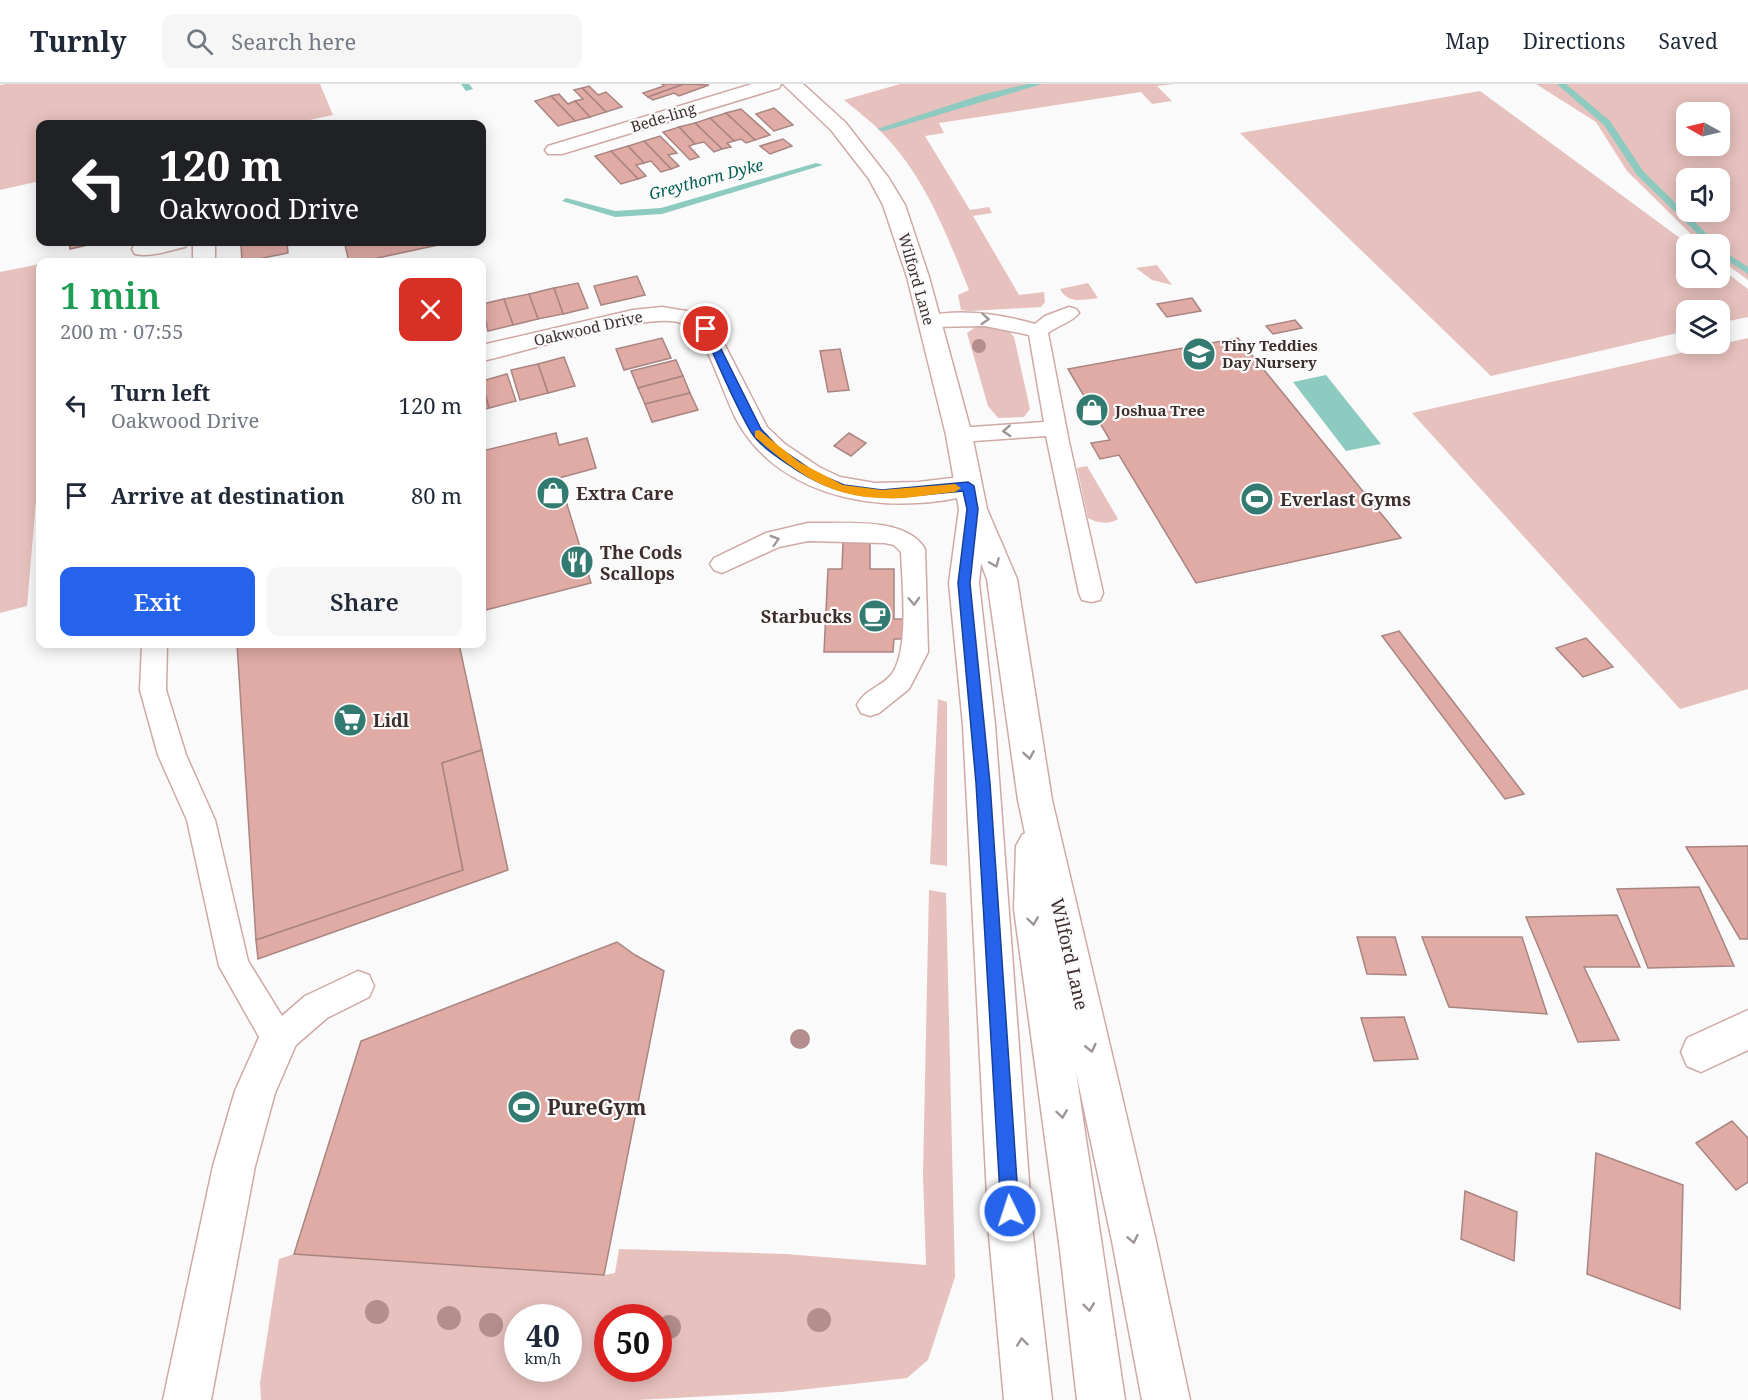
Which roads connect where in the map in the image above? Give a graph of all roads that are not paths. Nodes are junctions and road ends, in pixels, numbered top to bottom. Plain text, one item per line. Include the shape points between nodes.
1 (772, 84) edge
2 (792, 84) edge
3 (555, 150) dead end
4 (157, 246) edge
5 (142, 249) dead end
6 (1069, 313) dead end
7 (930, 321) junction
8 (1038, 330) junction
9 (486, 352) edge
10 (1054, 426) junction
11 (959, 435) junction
12 (970, 498) junction
13 (722, 564) dead end
14 (1091, 593) dead end
15 (154, 648) edge
16 (870, 705) dead end
17 (1035, 800) junction
18 (358, 986) dead end
19 (1748, 1030) edge
20 (278, 1040) junction
21 (1701, 1052) dead end
22 (187, 1400) edge
23 (1028, 1400) edge
24 (1101, 1400) edge
25 (1166, 1400) edge

1 - 3 main road, Bede-ling
2 - 7 main road, Wilford Lane via 838,126 886,190 899,218
4 - 5 main road
6 - 8 lane
7 -> 8 lane via 979,318
7 - 11 main road, Wilford Lane
8 - 10 lane
9 - 12 main road, Oakwood Drive via 633,317 684,316 706,329 762,438 812,476 842,489
10 -> 11 lane
10 - 14 lane
11 - 12 main road, Wilford Lane
12 -> 17 main road, Wilford Lane via 1002,579
23 -> 12 main road, Wilford Lane via 1011,1235 979,725 964,583
13 -> 16 lane via 774,539 808,532 902,538 913,549 915,652 900,682
15 - 20 lane via 153,690 172,755 201,820 234,966
17 -> 24 main road via 1032,909
17 -> 25 main road, Wilford Lane
18 - 20 lane via 316,1007
19 - 21 main road
20 - 22 main road via 255,1090 234,1166

